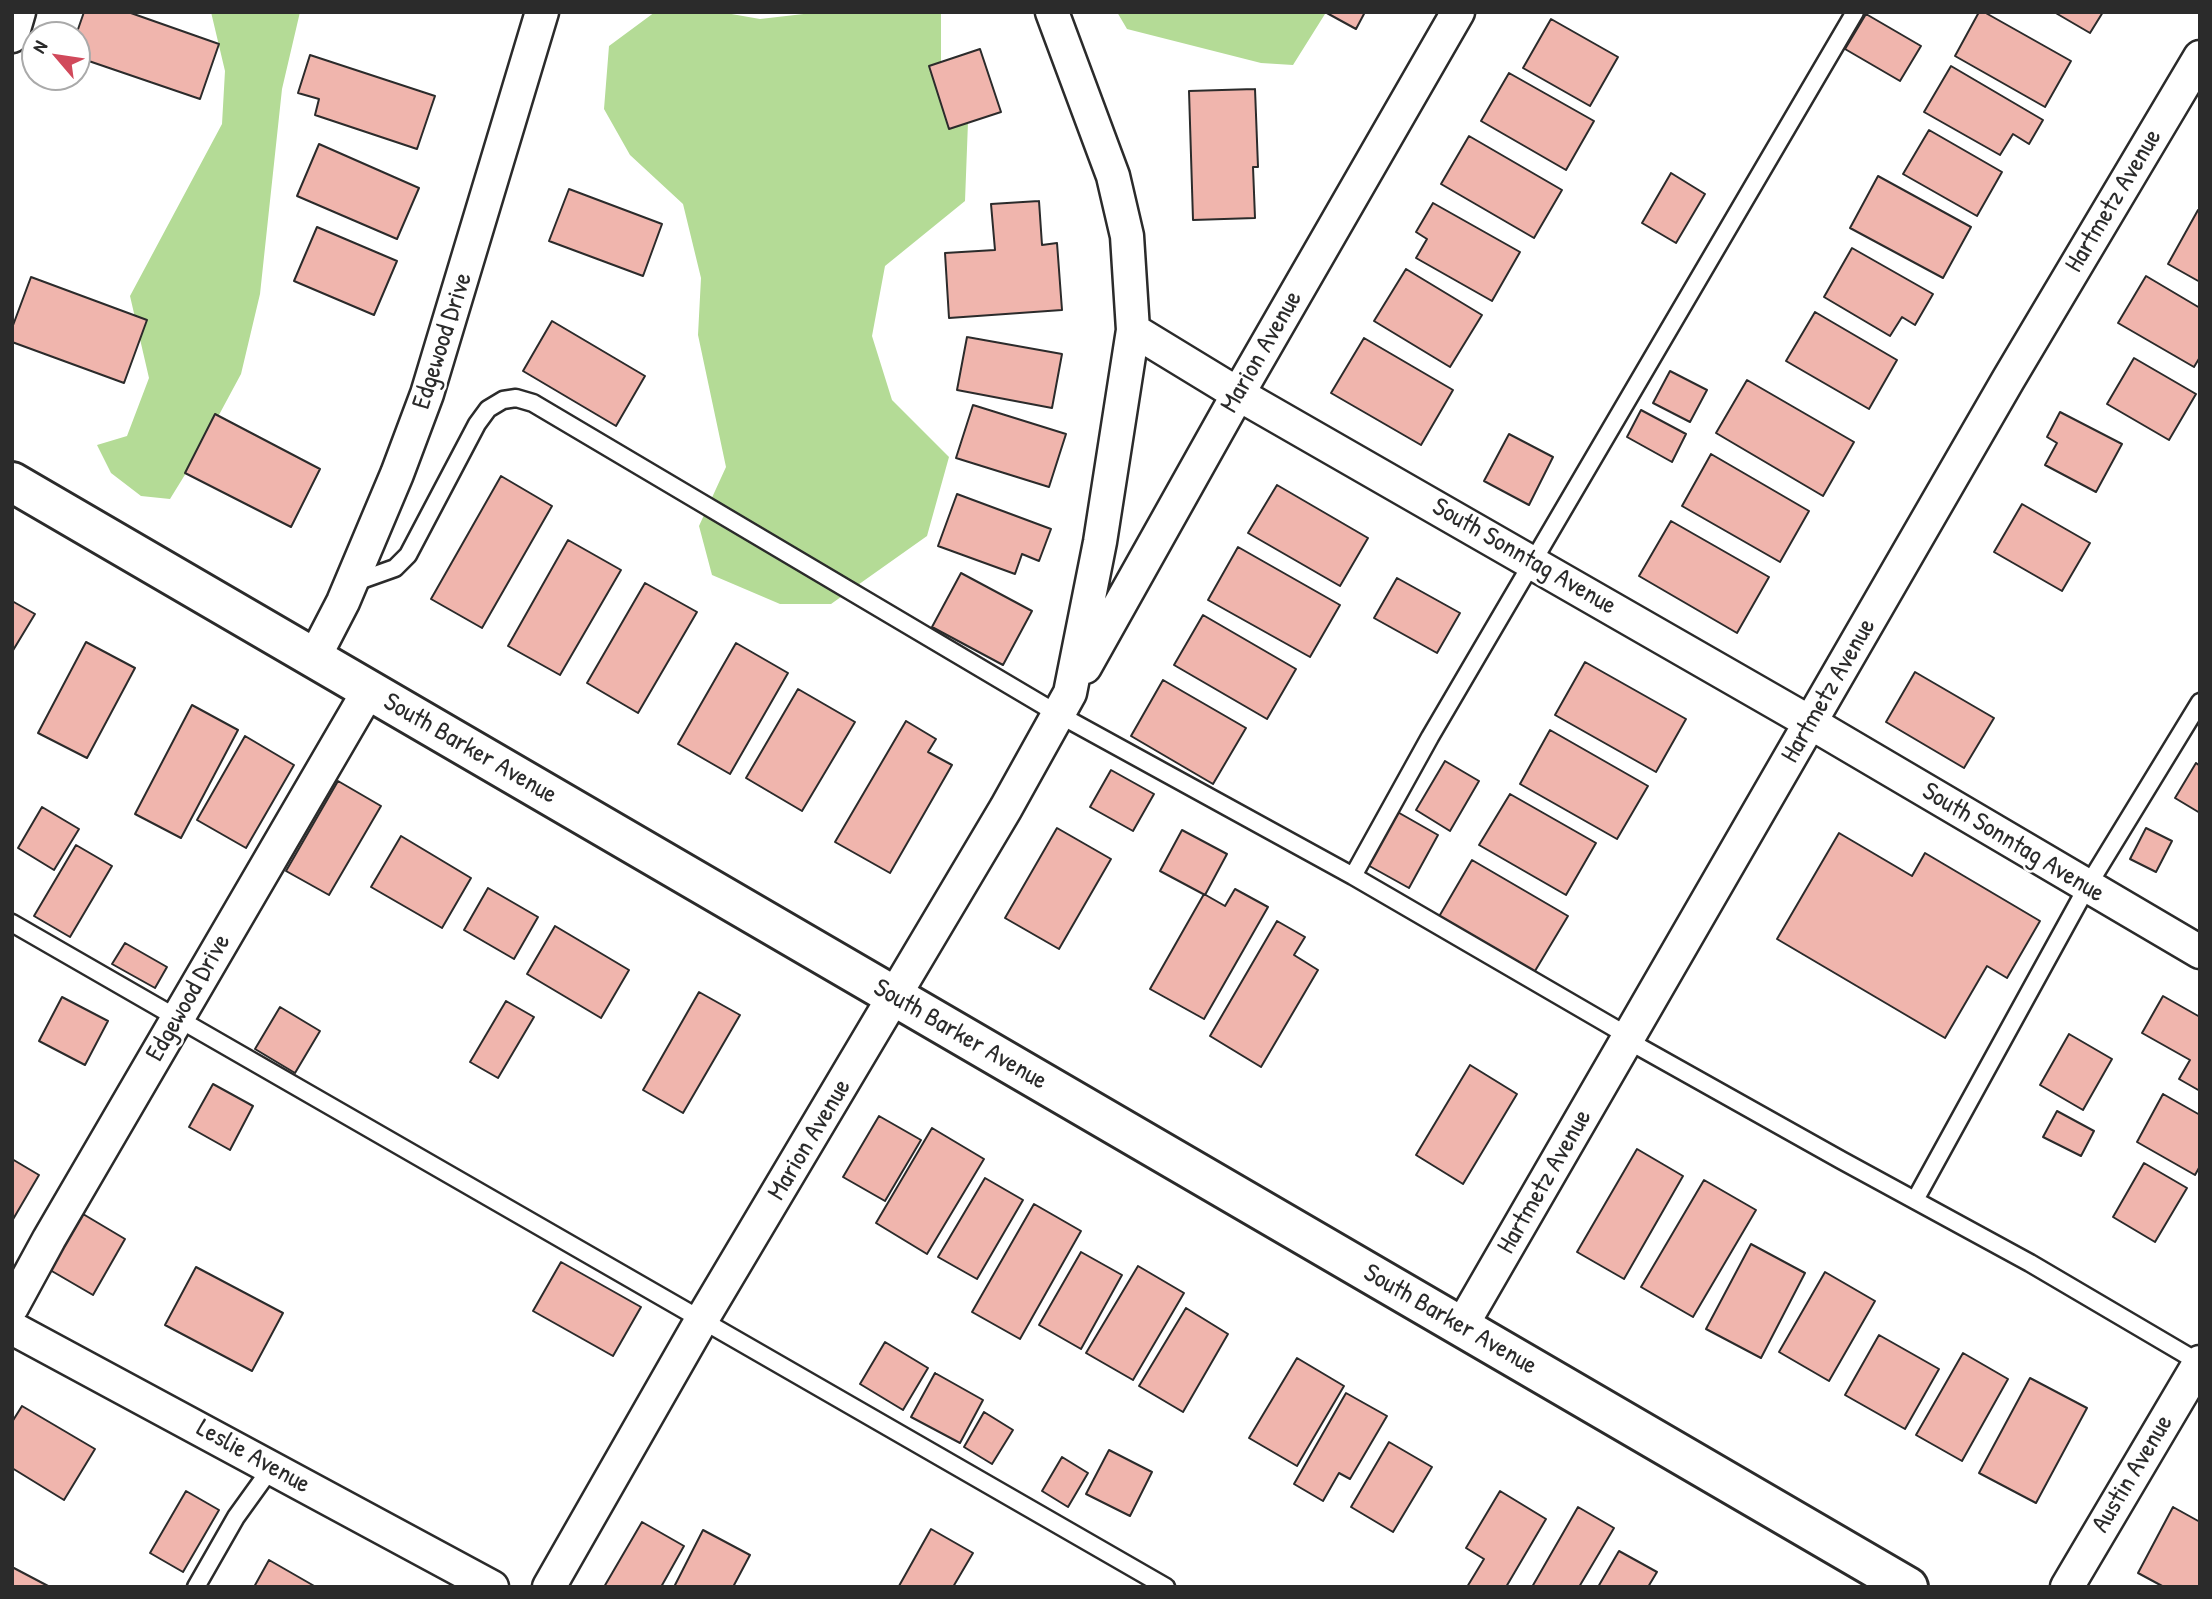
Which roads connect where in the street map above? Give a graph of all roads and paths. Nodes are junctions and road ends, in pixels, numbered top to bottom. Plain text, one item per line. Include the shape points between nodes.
1 (19, 12) edge
2 (542, 12) edge
3 (1052, 12) edge
4 (1458, 12) edge
5 (1855, 12) edge
6 (12, 36) edge
7 (2200, 57) edge
8 (1133, 330) junction
9 (1237, 394) junction
10 (12, 482) edge
11 (1534, 562) junction
12 (350, 584) junction
13 (314, 658) junction
14 (369, 690) junction
15 (2200, 702) edge
16 (1065, 704) junction
17 (1811, 723) junction
18 (1353, 876) junction
19 (2087, 887) junction
20 (12, 923) edge
21 (2200, 952) edge
22 (895, 997) junction
23 (177, 1019) junction
24 (1628, 1038) junction
25 (1915, 1200) junction
26 (12, 1307) edge
27 (701, 1321) junction
28 (1461, 1327) junction
29 (12, 1328) edge
30 (2200, 1363) edge
31 (272, 1467) junction
32 (196, 1587) edge
33 (492, 1587) edge
34 (549, 1587) edge
35 (1166, 1587) edge
36 (1908, 1587) edge
37 (2067, 1587) edge

1 - 6 street
2 - 12 street, Edgewood Drive via 426,394
3 - 8 street via 1113,176 1127,236
4 - 9 street, Marion Avenue
5 - 11 lane
7 - 17 street, Hartmetz Avenue
8 - 9 street, South Sonntag Avenue
8 - 16 street, Marion Avenue via 1100,542
9 - 11 street, South Sonntag Avenue
9 - 16 street, Marion Avenue
10 - 13 main road, South Barker Avenue
11 - 17 street, South Sonntag Avenue
11 - 18 lane
12 - 13 street, Edgewood Drive
12 - 16 lane via 395,568 408,555 477,424 488,409 516,398 533,403
13 - 14 main road, South Barker Avenue
14 - 22 main road, South Barker Avenue
14 - 23 street, Edgewood Drive
15 - 19 lane
16 - 18 lane
16 - 22 street, Marion Avenue
17 - 19 street, South Sonntag Avenue
17 - 24 street, Hartmetz Avenue
18 - 24 lane
19 - 21 street, South Sonntag Avenue
19 - 25 lane
20 - 23 lane
22 - 27 street, Marion Avenue
22 - 28 main road, South Barker Avenue
23 - 26 street, Edgewood Drive
23 - 27 lane
24 - 25 lane
24 - 28 street, Hartmetz Avenue
25 - 30 lane
27 - 34 street, Marion Avenue
27 - 35 lane
28 - 36 main road, South Barker Avenue
29 - 31 street, Leslie Avenue
30 - 37 street, Austin Avenue
31 - 32 lane via 236,1517
31 - 33 street, Leslie Avenue

